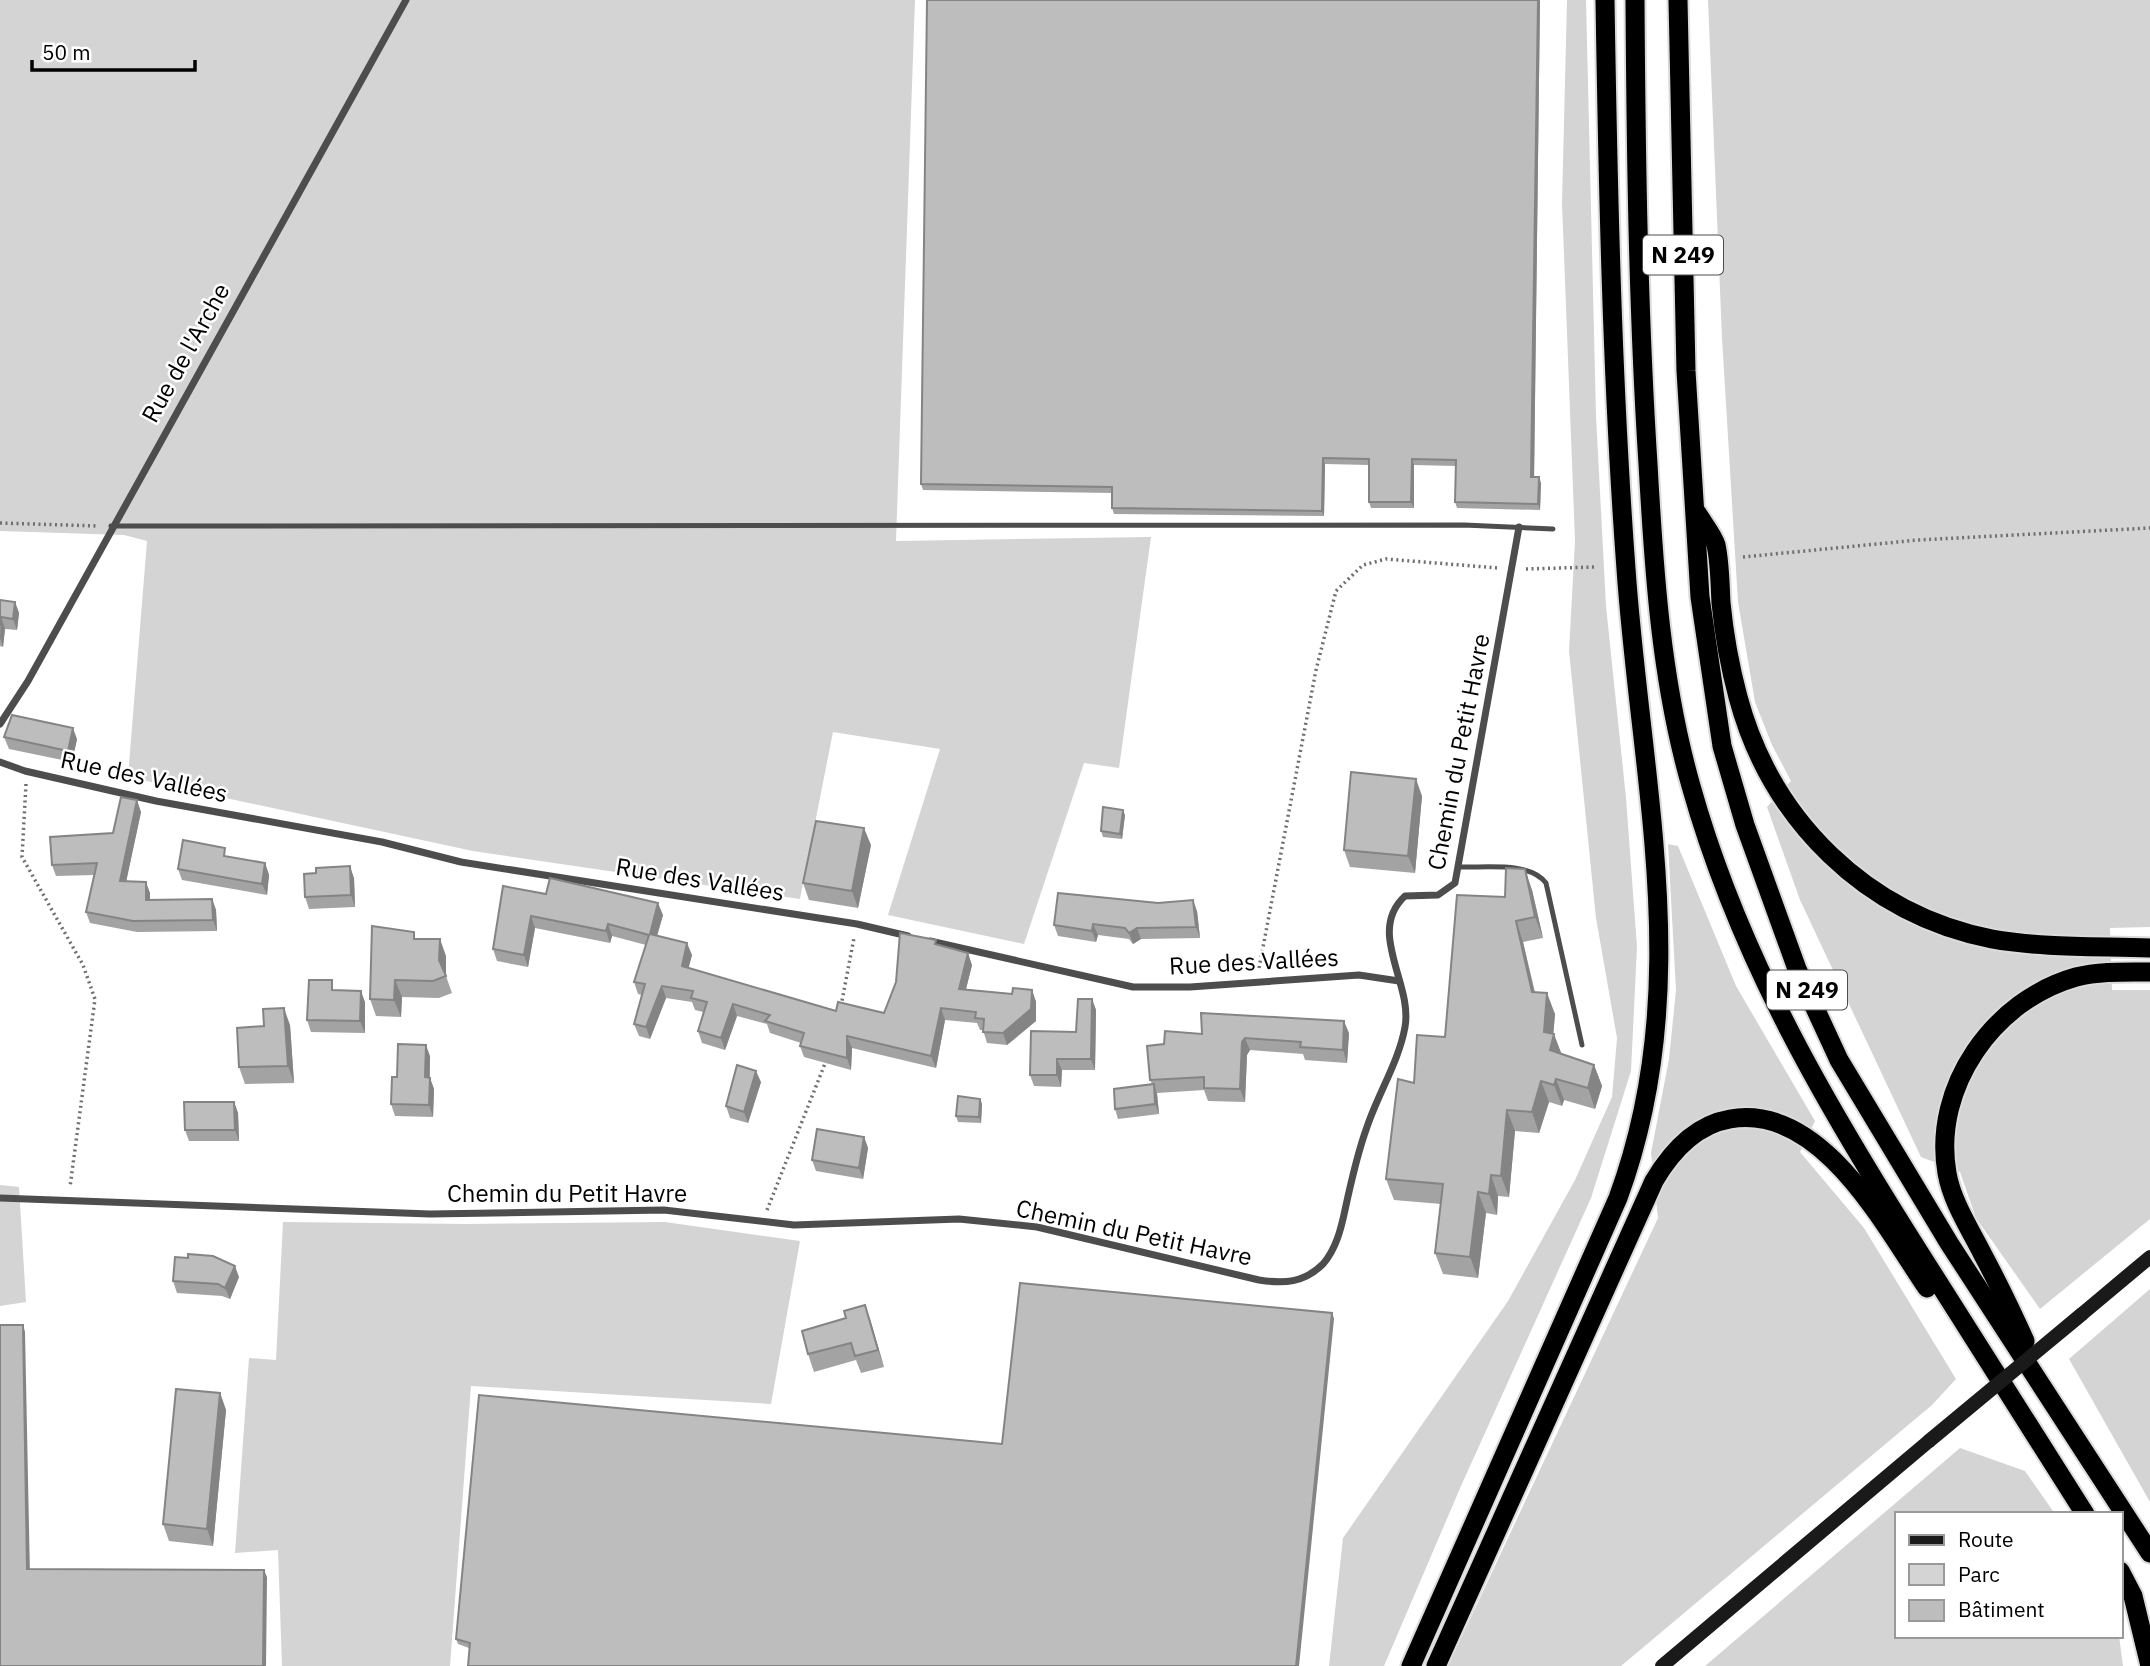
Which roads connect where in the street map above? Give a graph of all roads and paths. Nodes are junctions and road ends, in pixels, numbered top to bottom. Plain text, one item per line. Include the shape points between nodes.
1 (406, 0) edge
2 (1605, 0) edge
3 (1635, 0) edge
4 (1678, 0) edge
5 (1695, 511) junction
6 (0, 523) edge
7 (111, 526) junction
8 (1519, 527) junction
9 (2150, 528) edge
10 (1553, 529) dead end
11 (1743, 557) dead end
12 (1594, 567) dead end
13 (1512, 569) junction
14 (0, 724) edge
15 (0, 762) edge
16 (25, 771) junction
17 (1459, 867) junction
18 (857, 924) junction
19 (2150, 948) edge
20 (2150, 972) edge
21 (1255, 980) junction
22 (1399, 981) junction
23 (839, 1017) edge
24 (1582, 1045) dead end
25 (830, 1051) edge
26 (0, 1198) edge
27 (69, 1199) junction
28 (763, 1222) junction
29 (2150, 1257) edge
30 (2018, 1408) junction
31 (2061, 1415) junction
32 (2084, 1512) edge
33 (2150, 1553) edge
34 (2122, 1576) edge
35 (1411, 1666) edge
36 (1436, 1666) edge
37 (1662, 1666) edge
38 (2150, 1666) edge

1 - 7 street, Rue de l'Arche
2 - 35 highway via 1619,478 1661,947 1655,1054 1636,1145 1618,1198
3 - 30 highway, N 249 via 1640,350 1655,588 1665,668 1691,786 1765,986 1810,1075
4 - 5 highway, N 249 via 1686,371
5 - 19 highway via 1716,544 1724,626 1748,728 1765,771 1783,802 1833,860 1894,903 1956,930 2036,945
5 - 31 highway, N 249 via 1700,597 1722,746 1797,970 1839,1060 1891,1150
6 - 7 path
7 - 8 lane
7 - 14 street, Rue de l'Arche
8 - 10 lane
8 - 13 street, Chemin du Petit Havre
9 - 11 path via 1918,540
12 - 13 path
13 - 17 street, Chemin du Petit Havre
13 - 21 path via 1386,559 1363,565 1336,591
15 - 16 street, Rue des Vallées
16 - 18 street, Rue des Vallées via 461,862
16 - 27 path via 22,857 83,965 94,999
17 - 22 street, Chemin du Petit Havre via 1455,883 1447,890 1438,895 1405,896 1388,919
17 - 24 lane via 1526,870 1546,883
18 - 21 street, Rue des Vallées via 1132,987
18 - 23 path
20 - 31 highway via 2078,976 2025,1000 2001,1020 1966,1064 1947,1118 1947,1173 1953,1197
21 - 22 street, Rue des Vallées via 1359,975
22 - 28 street, Chemin du Petit Havre via 1407,1008 1405,1028 1367,1128 1340,1231 1329,1256 1299,1280 1284,1284 1259,1280 1037,1227 958,1219
25 - 28 path
26 - 27 street, Chemin du Petit Havre
27 - 28 street, Chemin du Petit Havre via 430,1214 664,1210
29 - 37 main road, bridge
30 - 32 highway, N 249
30 - 36 highway via 1943,1312 1870,1204 1826,1153 1794,1130 1763,1116 1722,1120 1700,1129 1666,1161 1654,1181
31 - 33 highway, N 249
34 - 38 highway via 2136,1605

